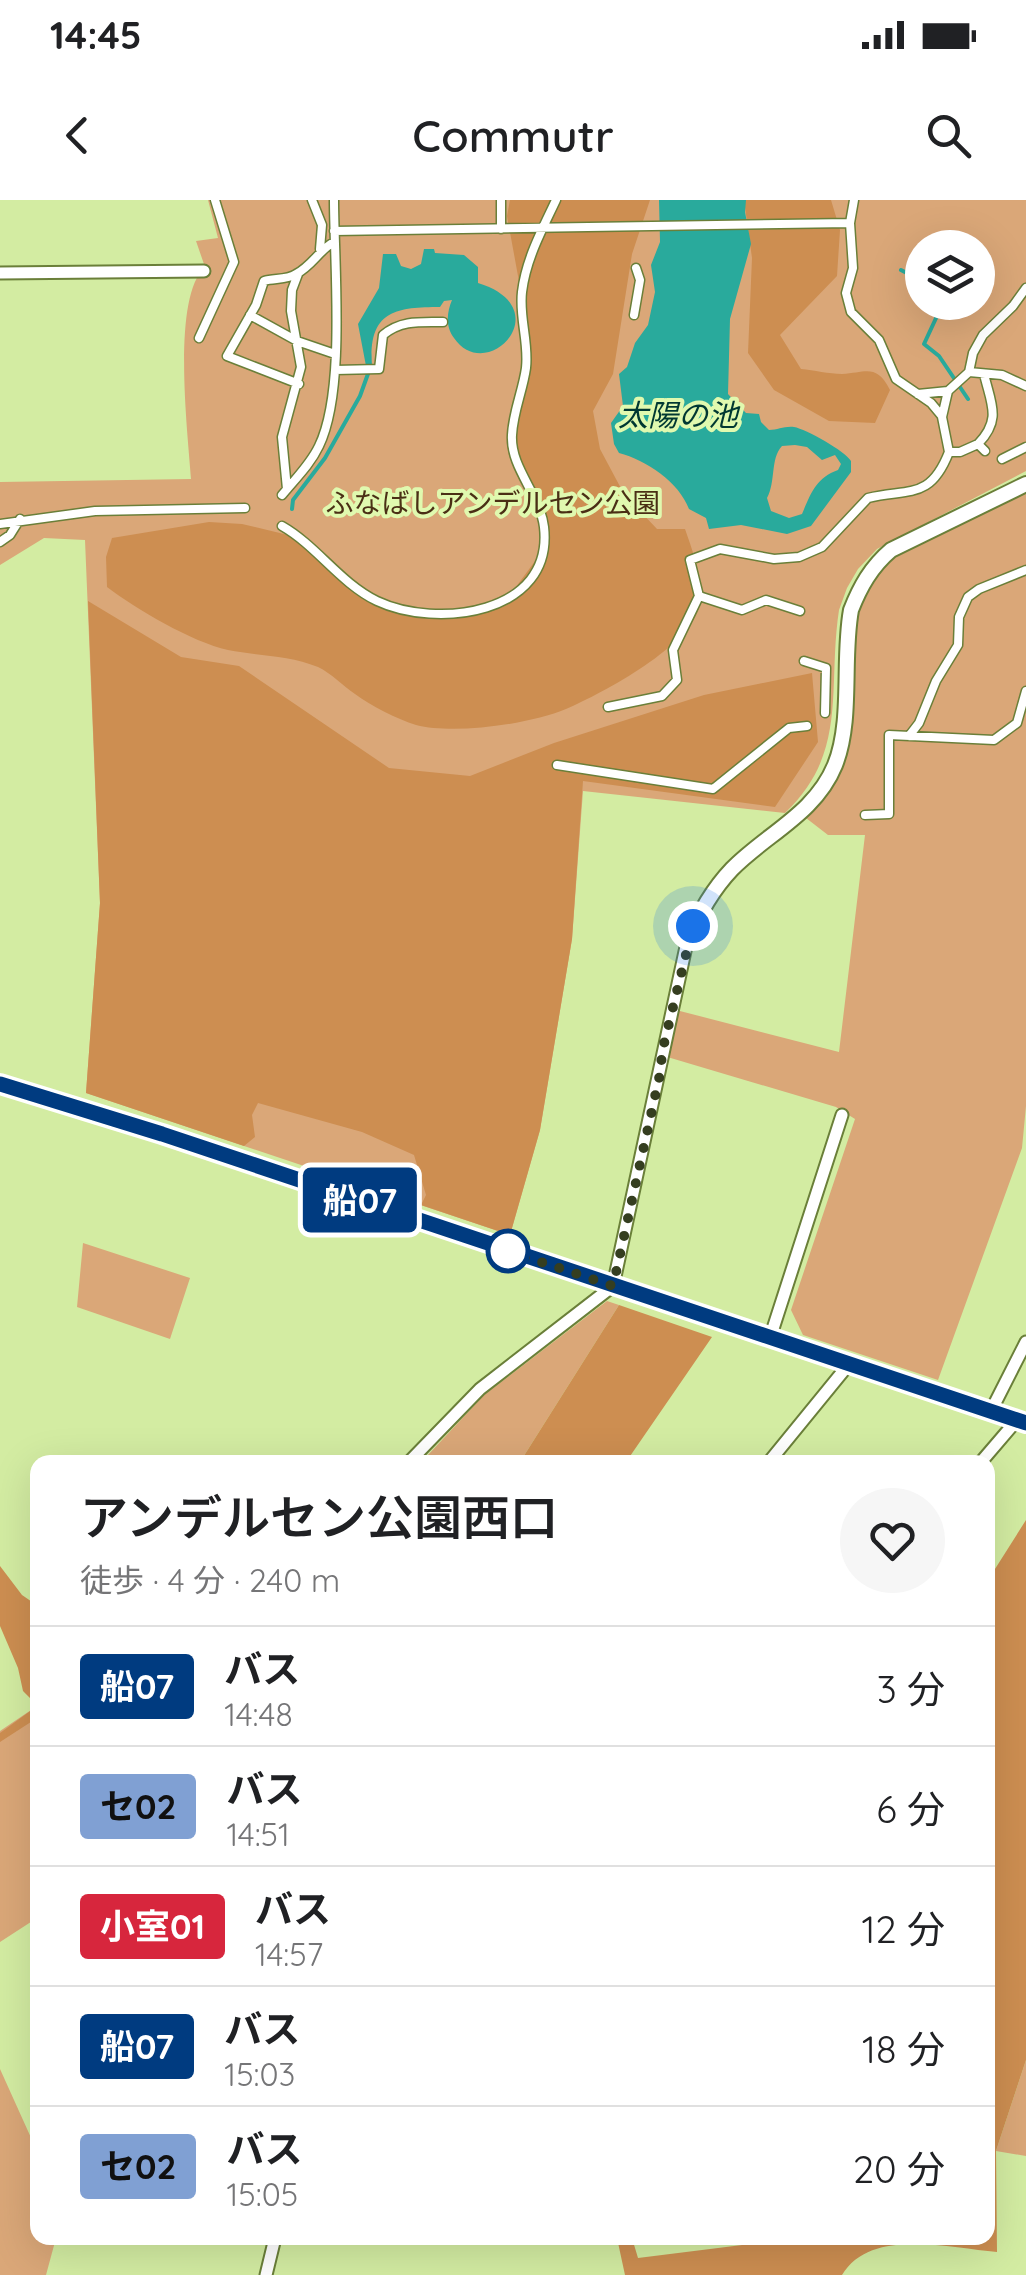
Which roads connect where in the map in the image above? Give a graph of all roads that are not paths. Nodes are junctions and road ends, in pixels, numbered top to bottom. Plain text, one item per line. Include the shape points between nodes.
1 (215, 200) edge
2 (312, 200) edge
3 (334, 200) edge
4 (501, 200) edge
5 (556, 200) edge
6 (854, 200) edge
7 (850, 223) junction
8 (501, 228) junction
9 (543, 228) junction
10 (334, 231) junction
11 (334, 242) junction
12 (318, 253) junction
13 (636, 268) dead end
14 (204, 271) dead end
15 (0, 273) edge
16 (299, 273) junction
17 (1025, 292) edge
18 (250, 315) junction
19 (634, 315) dead end
20 (443, 322) dead end
21 (199, 338) dead end
22 (296, 341) junction
23 (335, 354) junction
24 (335, 370) junction
25 (969, 372) junction
26 (984, 374) junction
27 (298, 384) junction
28 (1026, 386) edge
29 (948, 390) junction
30 (917, 394) junction
31 (942, 416) junction
32 (1026, 447) edge
33 (949, 452) junction
34 (1002, 460) dead end
35 (1026, 484) edge
36 (245, 508) dead end
37 (20, 519) junction
38 (0, 524) edge
39 (282, 526) dead end
40 (0, 542) edge
41 (1026, 570) edge
42 (698, 596) junction
43 (800, 611) dead end
44 (804, 661) dead end
45 (1026, 691) edge
46 (608, 706) dead end
47 (826, 713) dead end
48 (808, 726) dead end
49 (910, 736) junction
50 (557, 765) dead end
51 (865, 815) dead end
52 (688, 942) joint
53 (0, 1084) edge
54 (842, 1115) dead end
55 (613, 1286) junction
56 (770, 1338) junction
57 (1026, 1342) edge
58 (849, 1364) junction
59 (991, 1411) junction
60 (1022, 1421) edge
61 (416, 1455) edge
62 (775, 1455) edge
63 (988, 1455) edge
64 (273, 2245) edge
65 (266, 2275) edge

1 - 21 street via 234,262
2 - 12 street via 322,225
3 - 10 street
4 - 8 street
5 - 9 street
6 - 7 street
7 - 9 street
7 - 30 street via 851,312 878,340 896,379
8 - 9 street
8 - 10 street
9 - 39 street via 522,294 526,369 512,440 544,532 528,582 476,612 410,612 360,591
10 - 11 street
11 - 12 street
11 - 23 street
12 - 16 street
13 - 19 street
14 - 15 street
16 - 18 street via 264,281
16 - 22 street via 291,311
17 - 25 street via 982,336
18 - 22 street
18 - 27 street via 227,356
20 - 24 street via 393,327 382,340 379,369
22 - 23 street
22 - 27 street
23 - 24 street
24 - 27 street via 324,435 284,492 282,437
25 - 26 street
25 - 29 street
26 - 28 street
26 - 33 street via 994,417 990,431 981,448
29 - 30 street
29 - 31 street
30 - 31 street
31 - 33 street
32 - 34 street
33 - 42 street via 921,488 868,498 814,552 774,559 720,549 690,560
35 - 52 street via 891,550 876,564 851,610 834,765 803,810 730,870 700,911
36 - 37 street
37 - 38 street
37 - 40 street
41 - 49 street via 979,589 961,607 958,645
42 - 43 street via 742,610 766,600
42 - 46 street via 673,650 677,680 662,696
44 - 47 street via 826,668
45 - 49 street via 1017,723 994,740
48 - 50 street via 791,723 713,788
49 - 51 street via 889,735 889,814
52 - 55 street
53 - 55 main road
54 - 56 street
55 - 56 main road
55 - 61 street via 480,1389
56 - 58 main road
57 - 59 street
58 - 59 main road
58 - 62 street
59 - 60 main road
60 - 63 street
64 - 65 street

